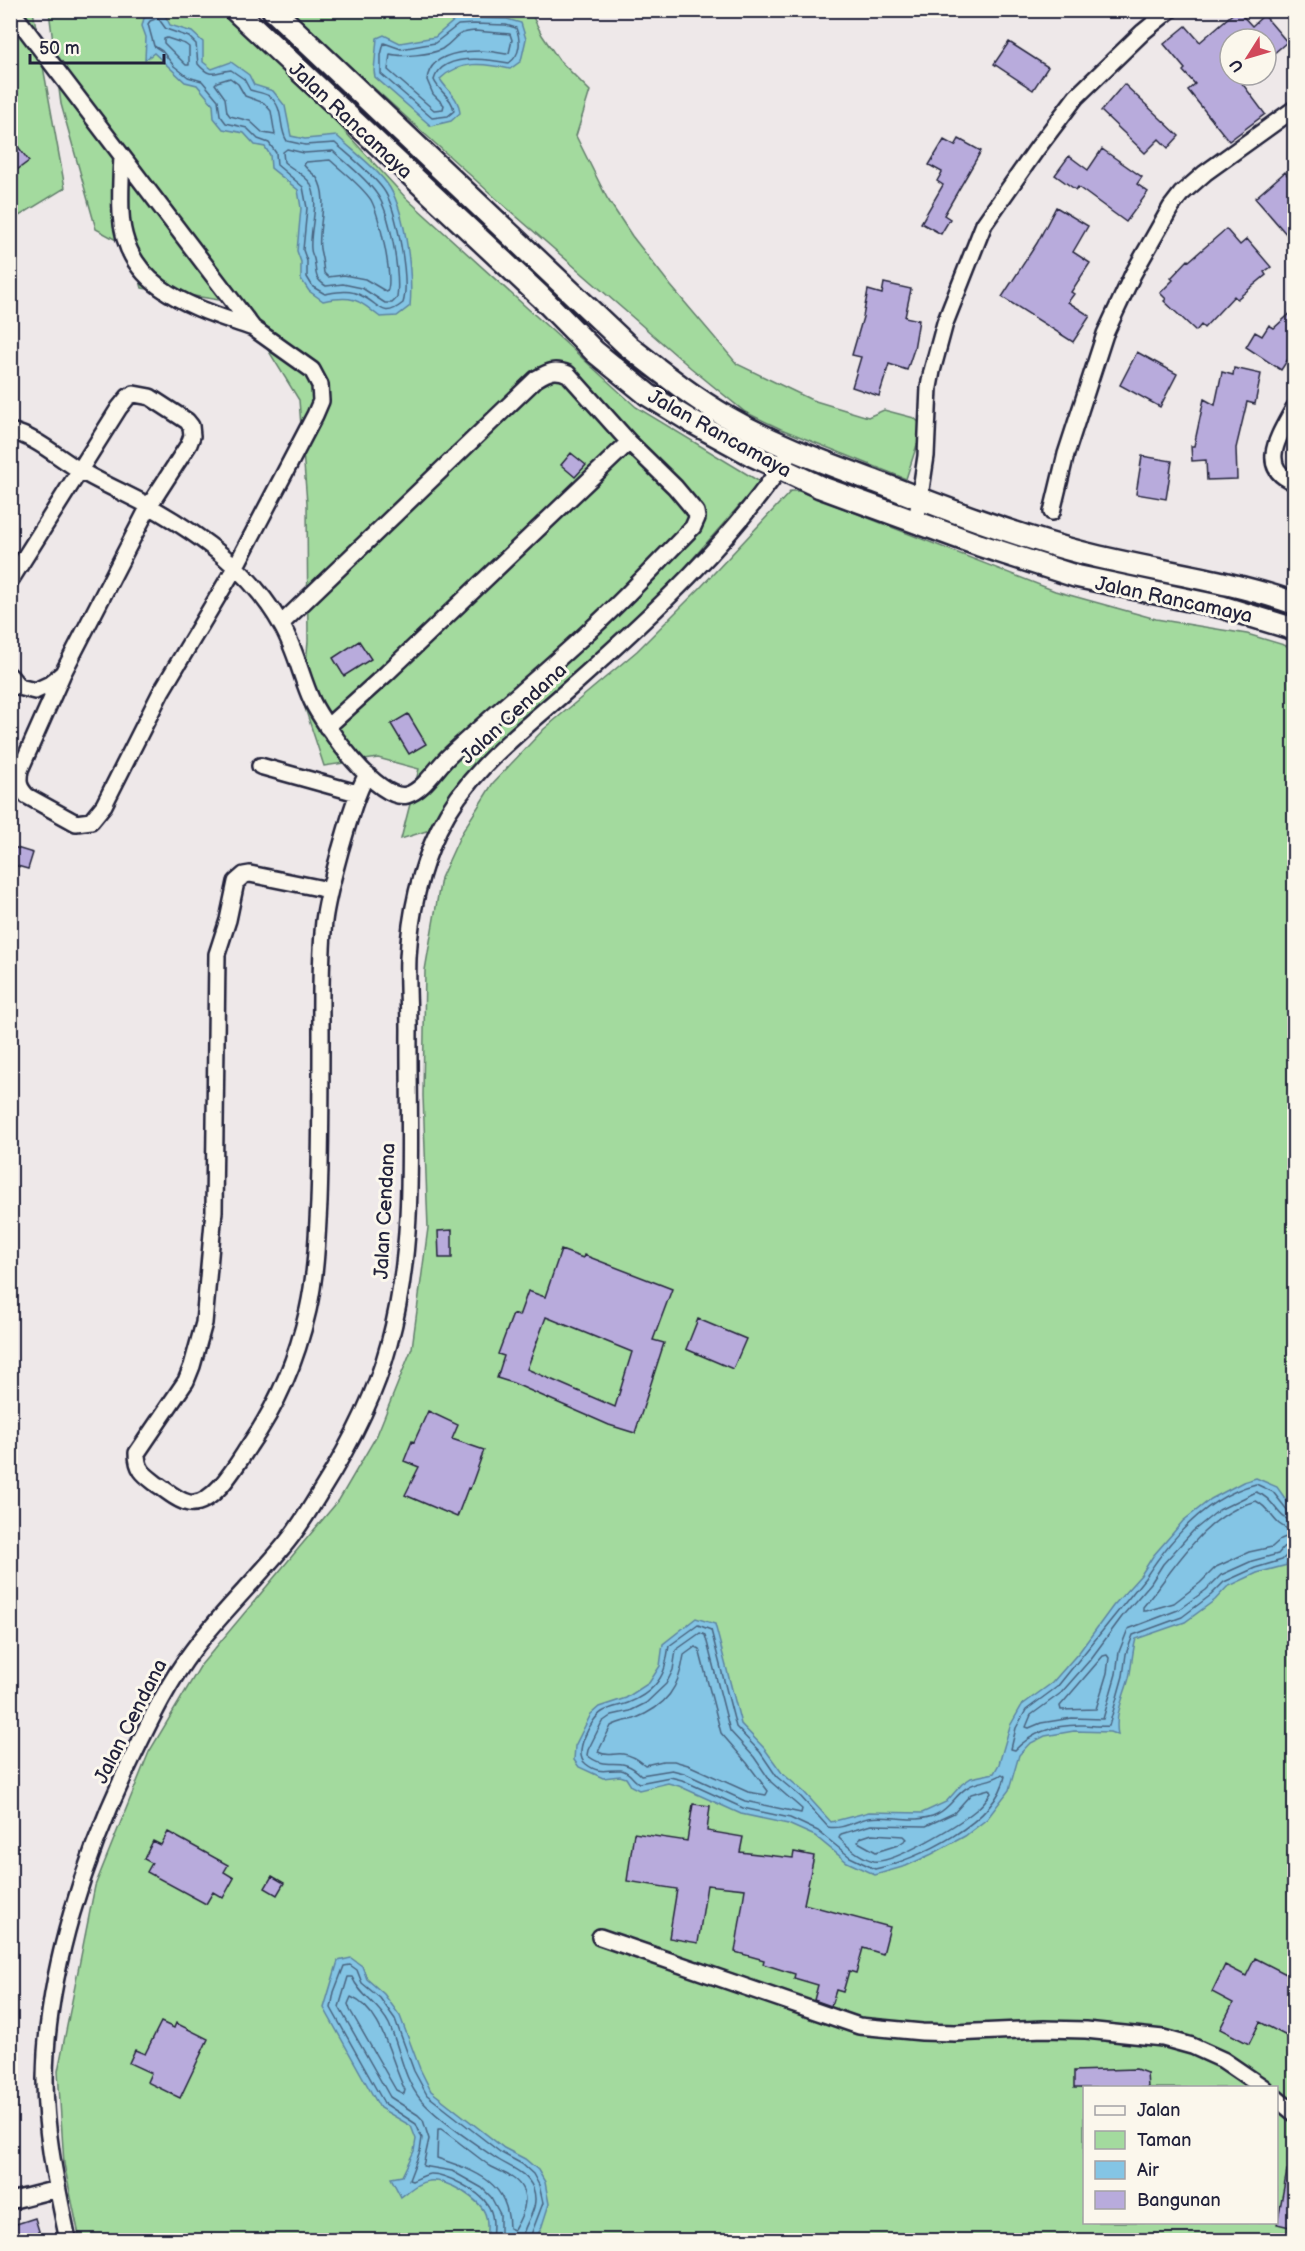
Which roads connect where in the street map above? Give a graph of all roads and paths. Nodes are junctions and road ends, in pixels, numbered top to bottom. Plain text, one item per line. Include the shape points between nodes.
1 (11, 10) edge
2 (235, 10) edge
3 (273, 10) edge
4 (1170, 10) edge
5 (1294, 109) edge
6 (122, 157) junction
7 (253, 328) junction
8 (1294, 408) edge
9 (10, 431) edge
10 (629, 442) junction
11 (792, 450) junction
12 (780, 469) junction
13 (81, 471) junction
14 (1294, 482) edge
15 (921, 499) junction
16 (149, 506) junction
17 (1052, 512) dead end
18 (916, 523) junction
19 (236, 566) junction
20 (10, 581) edge
21 (1294, 603) edge
22 (282, 624) junction
23 (1294, 629) edge
24 (63, 673) junction
25 (10, 676) edge
26 (327, 727) junction
27 (260, 766) dead end
28 (368, 774) junction
29 (357, 793) junction
30 (329, 890) junction
31 (600, 1937) dead end
32 (1260, 2086) edge
33 (1278, 2100) edge
34 (1294, 2113) edge
35 (57, 2189) junction
36 (10, 2201) edge
37 (68, 2241) edge

1 - 6 street
2 - 12 street, Jalan Rancamaya via 617,371 692,422
3 - 11 street, Jalan Rancamaya via 628,346 712,408
4 - 15 street via 1076,97 984,224 945,323 932,371
5 - 17 street via 1205,173 1171,207 1105,334 1066,454
6 - 7 street
6 - 7 street via 122,225 140,270 150,282 174,297
7 - 19 street via 312,370 320,385 321,401
8 - 14 street via 1273,458 1278,472
9 - 13 street
10 - 22 street via 568,374 549,371 536,379
10 - 26 street
10 - 28 street via 693,507 697,518 693,527 591,630 503,706 414,792 392,793
11 - 12 street, Jalan Cendana
11 - 15 street, Jalan Rancamaya
12 - 18 street, Jalan Rancamaya
12 - 35 street, Jalan Cendana via 728,534 675,590 492,757 436,834 410,931 407,1239 402,1287 388,1349 358,1430 339,1463 290,1539 215,1622 173,1677 109,1809 73,1908 50,2020 45,2077 48,2138
13 - 16 street
13 - 16 street via 124,401 134,394 150,397 188,421 192,436
13 - 20 street
15 - 18 street
15 - 21 street, Jalan Rancamaya via 1063,548 1228,583
16 - 19 street via 198,536
16 - 24 street
18 - 23 street, Jalan Rancamaya via 1075,576 1222,607
19 - 22 street
19 - 24 street via 161,692 104,805 91,821 83,823 76,823 27,796 18,784 20,770
22 - 26 street via 312,701
24 - 25 street via 35,691 19,687
26 - 28 street
27 - 29 street
28 - 29 street
29 - 30 street
30 - 30 street via 321,976 318,1244 308,1311 285,1380 251,1444 209,1497 202,1502 186,1502 145,1476 139,1469 137,1454 186,1381 204,1323 214,1211 219,945 235,887 244,875
31 - 32 street via 859,2026 955,2033 1075,2029 1164,2038 1223,2060
33 - 34 street
35 - 36 street
35 - 37 street, Jalan Cendana

